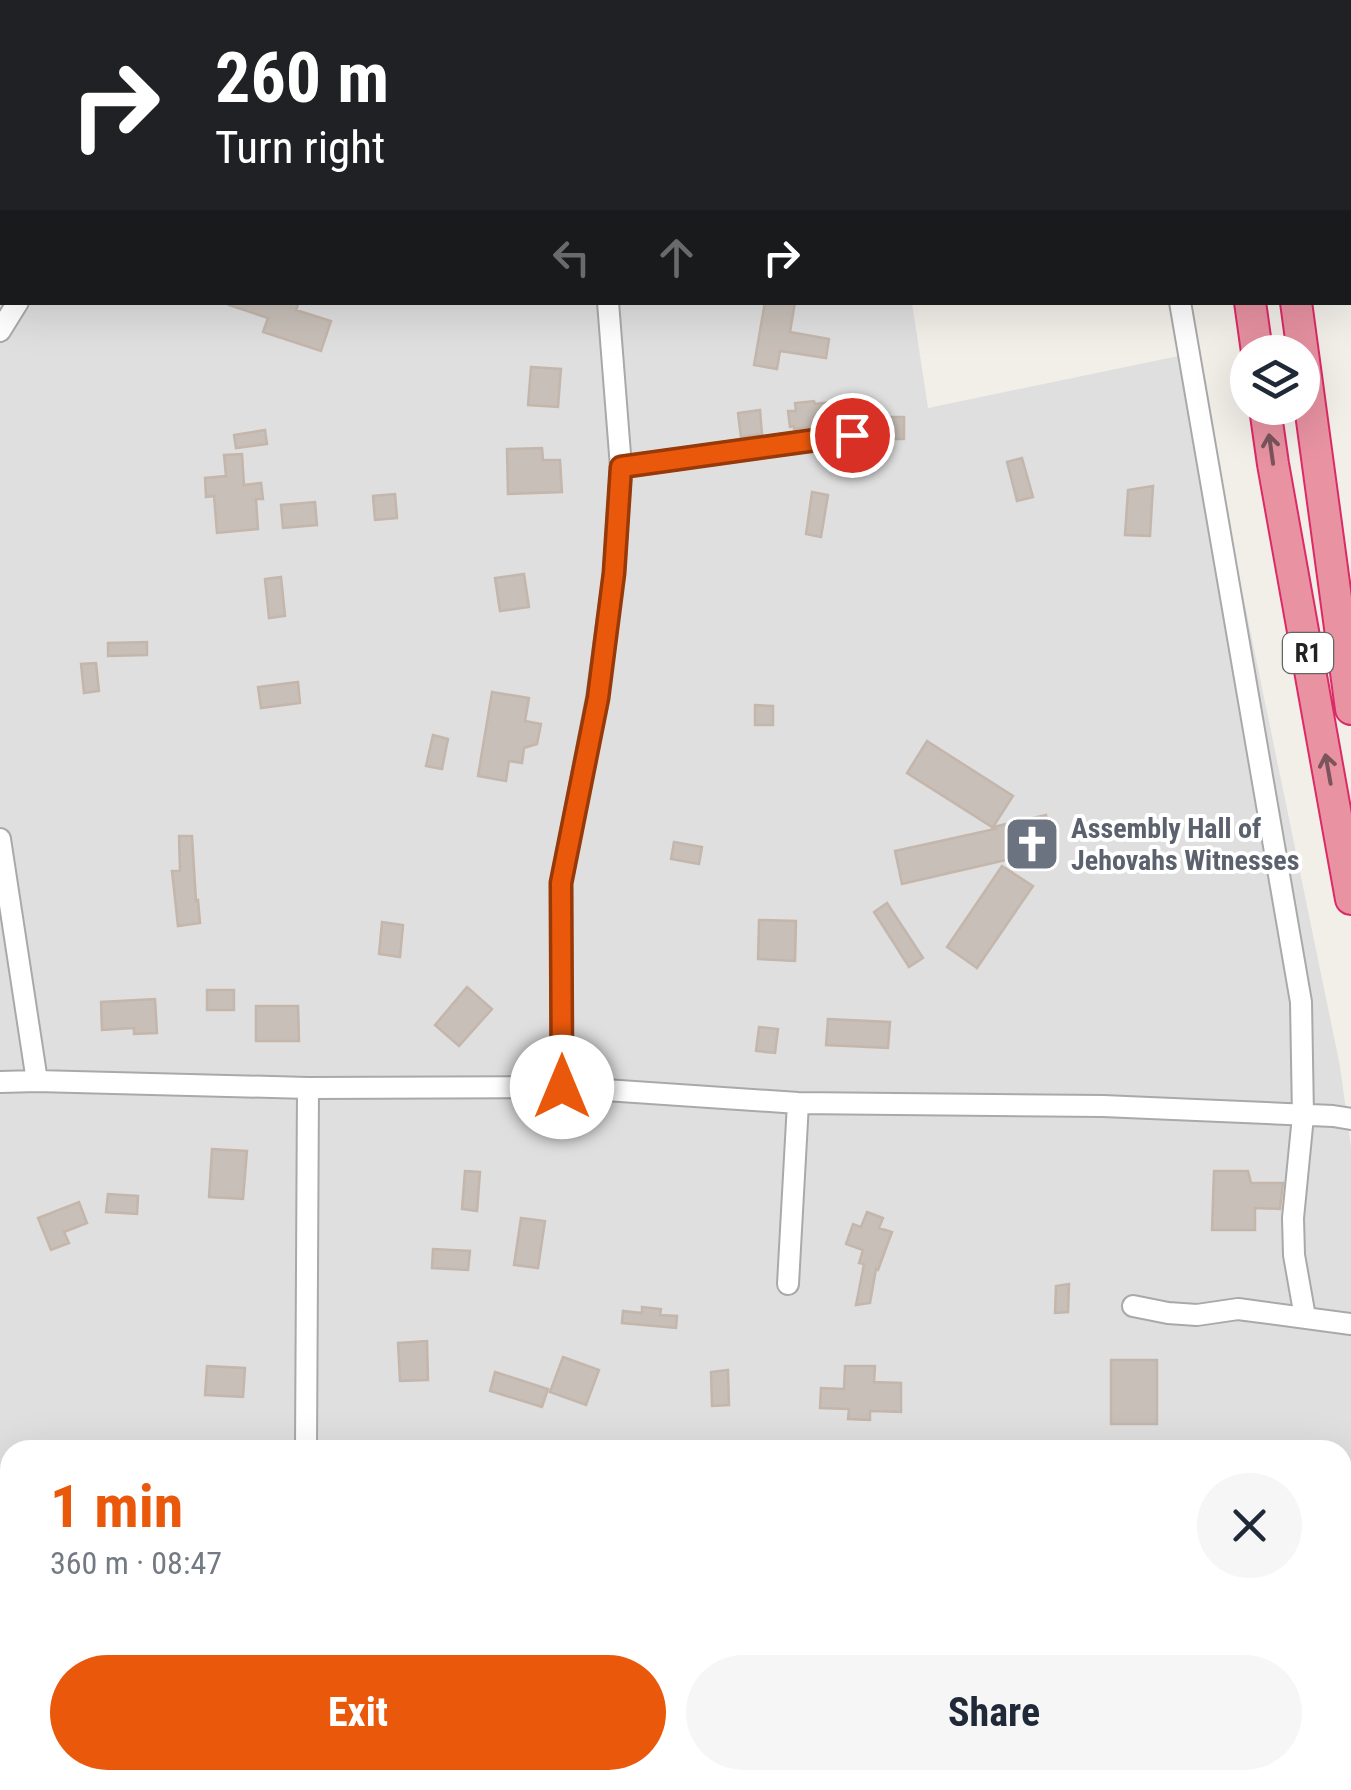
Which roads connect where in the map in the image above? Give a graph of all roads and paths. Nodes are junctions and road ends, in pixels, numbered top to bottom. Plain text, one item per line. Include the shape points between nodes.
1 (16, 305) edge
2 (608, 305) edge
3 (1181, 305) edge
4 (1250, 305) edge
5 (1296, 305) edge
6 (0, 331) edge
7 (1255, 335) edge
8 (1267, 425) edge
9 (852, 435) dead end
10 (621, 467) junction
11 (1351, 709) edge
12 (0, 839) edge
13 (1351, 899) edge
14 (0, 1082) edge
15 (37, 1082) junction
16 (562, 1087) junction
17 (308, 1088) junction
18 (798, 1103) junction
19 (1304, 1116) junction
20 (1351, 1119) edge
21 (788, 1284) dead end
22 (1133, 1306) dead end
23 (1305, 1317) junction
24 (1351, 1324) edge
25 (306, 1440) edge

1 - 6 street
2 - 10 street
3 - 19 street via 1300,1002
4 - 7 highway
5 - 11 highway, R1
13 -> 8 highway, R1
9 - 10 street
10 - 16 street via 598,698 561,883
12 - 15 street
14 - 15 street
15 - 17 street
16 - 17 street
16 - 18 street
17 - 25 street
18 - 19 street
18 - 21 street
19 - 20 street
19 - 23 street via 1294,1255
22 - 23 street
23 - 24 street

